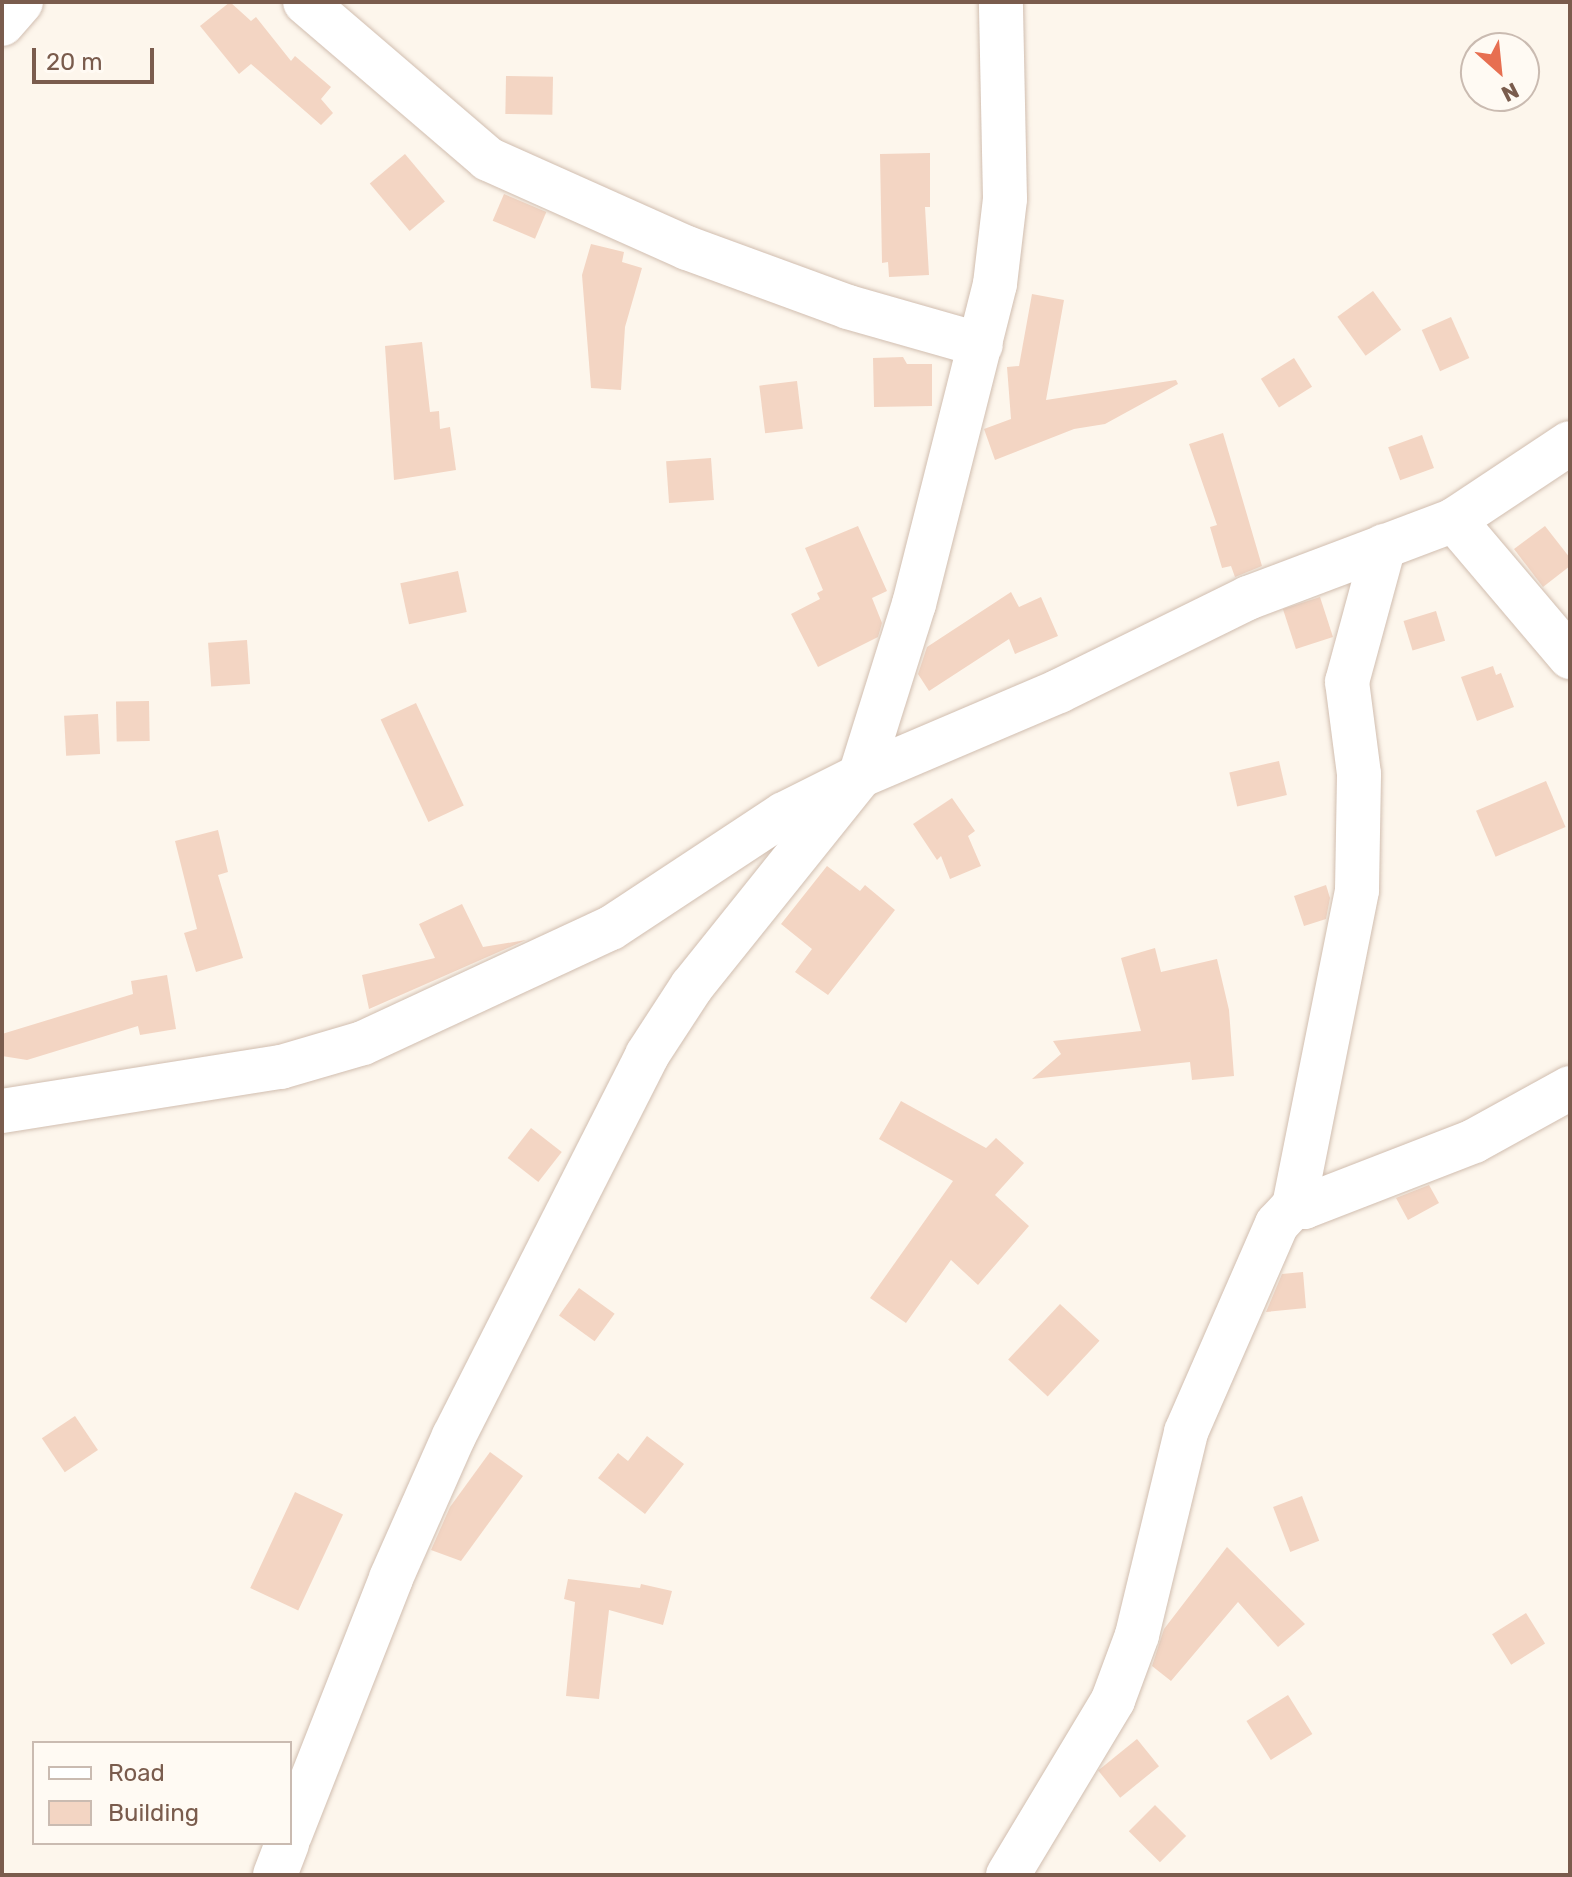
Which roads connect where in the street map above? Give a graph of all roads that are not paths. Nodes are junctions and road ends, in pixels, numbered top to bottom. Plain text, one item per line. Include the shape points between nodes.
1 (21, 2) edge
2 (305, 2) edge
3 (1001, 2) edge
4 (2, 24) edge
5 (981, 345) junction
6 (1570, 443) edge
7 (1454, 520) junction
8 (1384, 546) junction
9 (1570, 657) edge
10 (860, 776) junction
11 (1570, 1088) edge
12 (2, 1111) edge
13 (1294, 1206) junction
14 (292, 1830) edge
15 (286, 1845) edge
16 (275, 1875) edge
17 (1008, 1875) edge

1 - 4 street
2 - 5 street via 488,159 687,248 848,307
3 - 5 street via 1005,199
5 - 10 street via 914,604
6 - 7 street
7 - 8 street
7 - 9 street
8 - 10 street via 1248,598 1059,691
8 - 13 street via 1347,682 1358,748 1357,890
10 - 12 street via 784,814 611,928 363,1043 281,1067
10 - 14 street via 692,986 647,1055 454,1436 391,1578
11 - 13 street via 1474,1141 1304,1207
13 - 17 street via 1277,1224 1186,1432 1137,1635 1113,1700
15 - 16 street

